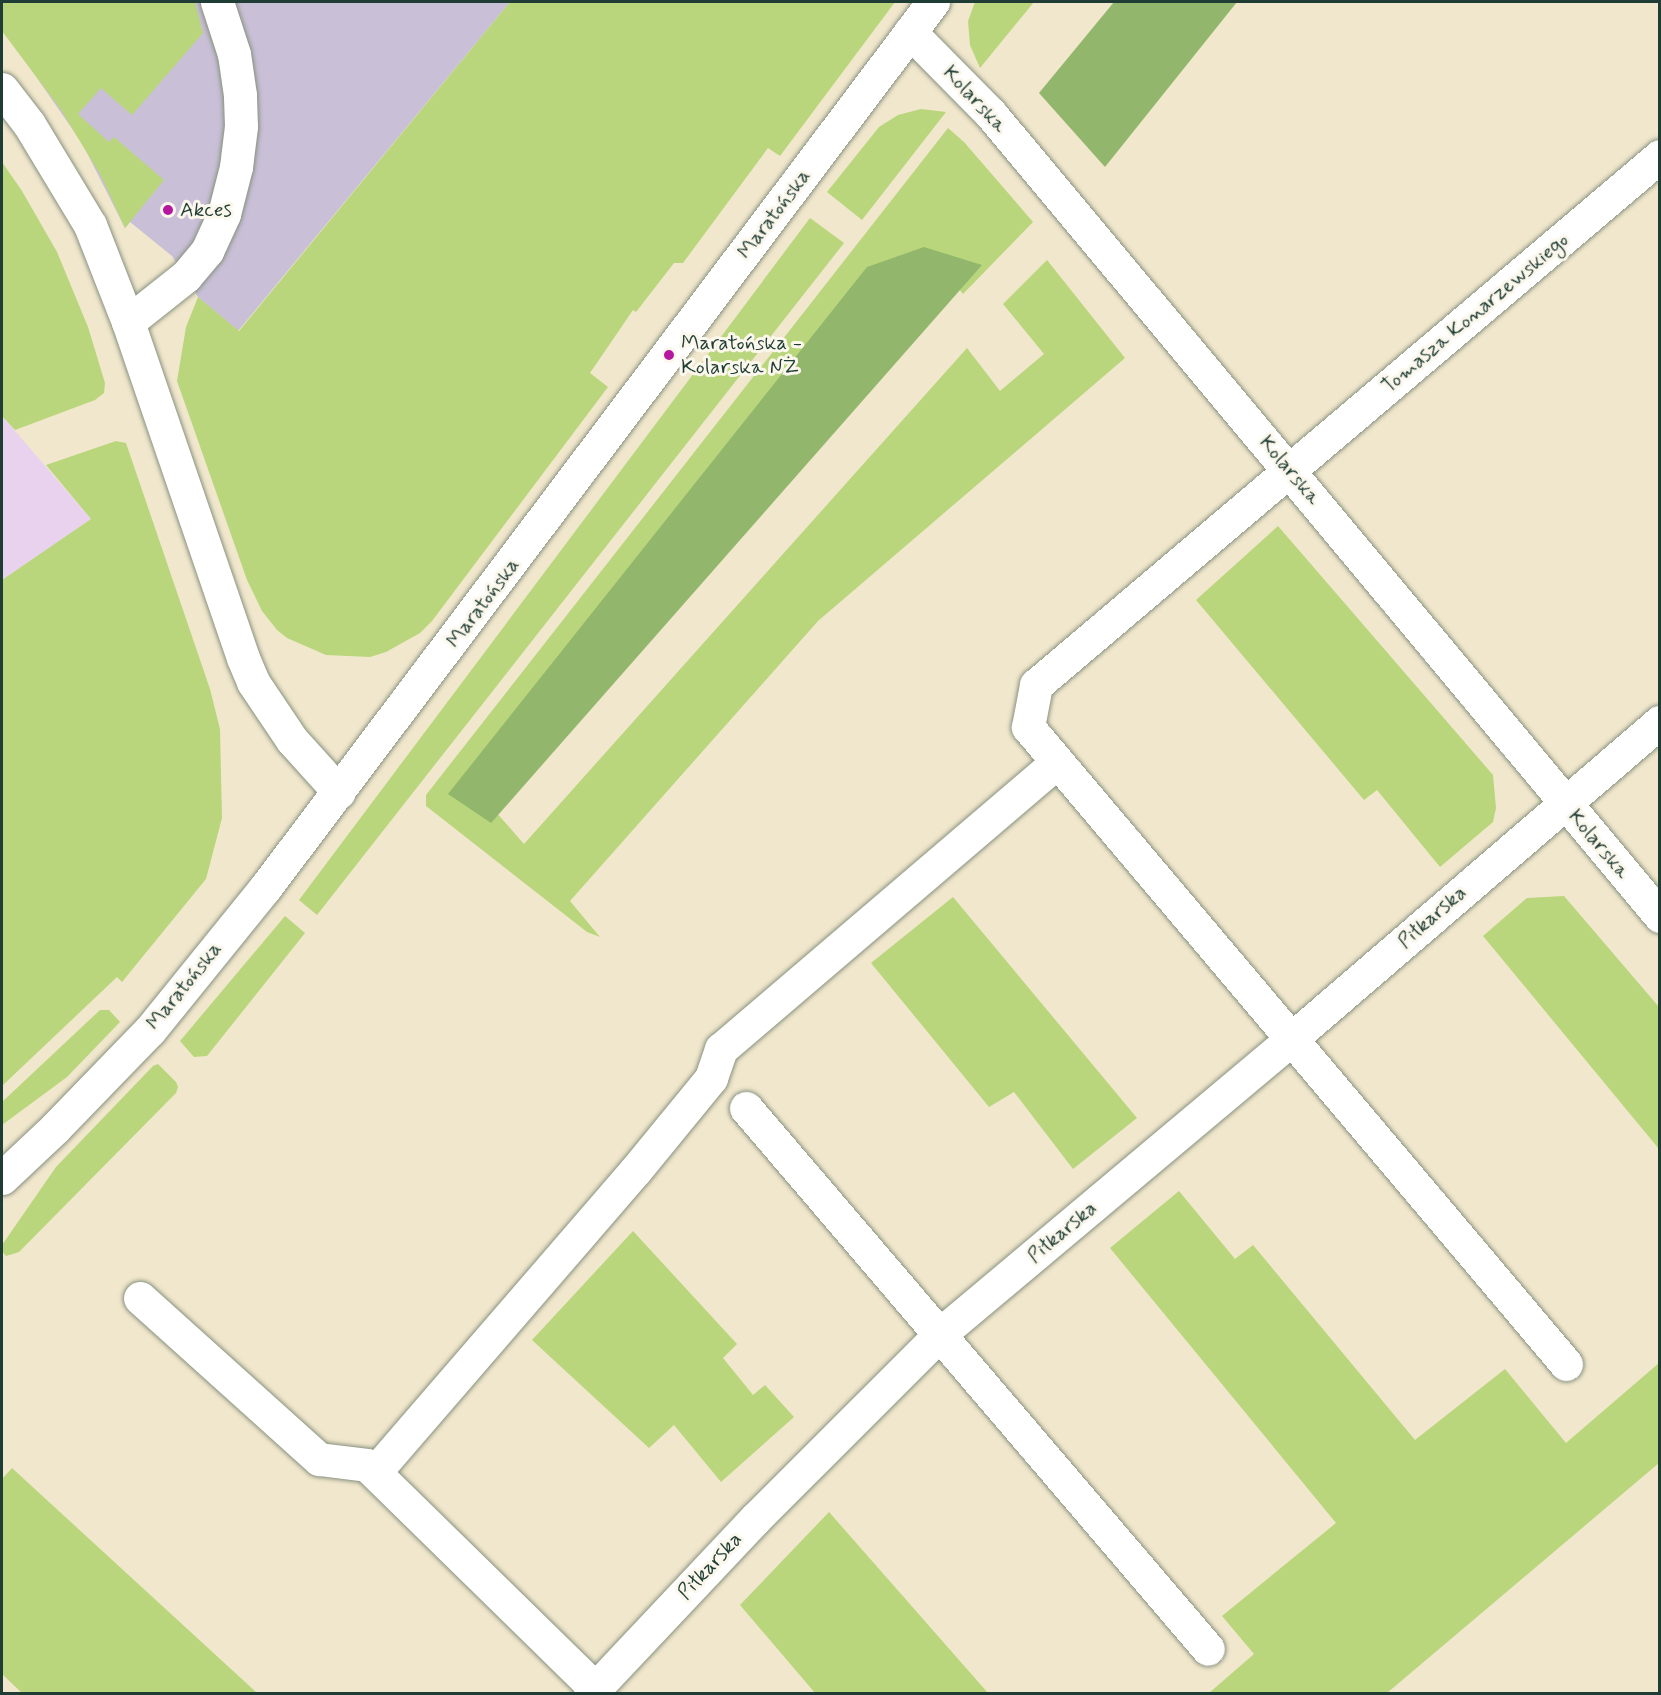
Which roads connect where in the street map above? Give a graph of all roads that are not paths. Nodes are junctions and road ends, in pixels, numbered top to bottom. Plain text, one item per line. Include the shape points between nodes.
1 (217, 2) edge
2 (933, 2) edge
3 (910, 32) junction
4 (2, 89) edge
5 (1659, 156) edge
6 (128, 322) junction
7 (1290, 470) junction
8 (1659, 722) edge
9 (1057, 762) junction
10 (339, 792) junction
11 (1565, 803) junction
12 (1659, 916) edge
13 (1290, 1040) junction
14 (746, 1108) dead end
15 (2, 1178) edge
16 (140, 1298) dead end
17 (940, 1334) junction
18 (1566, 1364) dead end
19 (375, 1472) junction
20 (1208, 1649) dead end
21 (593, 1690) edge

1 - 6 street via 234,54 240,95 236,167 224,214 207,251 186,276
2 - 3 street, Maratońska
3 - 7 street, Kolarska via 990,113
3 - 10 street, Maratońska
4 - 6 street via 29,124 90,225
5 - 7 street, Tomasza Konarzewskiego
6 - 10 street via 253,682 292,740
7 - 9 street, Tomasza Konarzewskiego via 1036,685 1028,728
7 - 11 street, Kolarska
8 - 11 street, Piłkarska
9 - 13 street
9 - 19 street via 721,1049 711,1078
10 - 15 street, Maratońska via 150,1030
11 - 12 street, Kolarska
11 - 13 street, Piłkarska
13 - 17 street, Piłkarska
13 - 18 street
14 - 17 street
16 - 19 street via 320,1459 368,1465
17 - 20 street
17 - 21 street, Piłkarska via 755,1518
19 - 21 street

